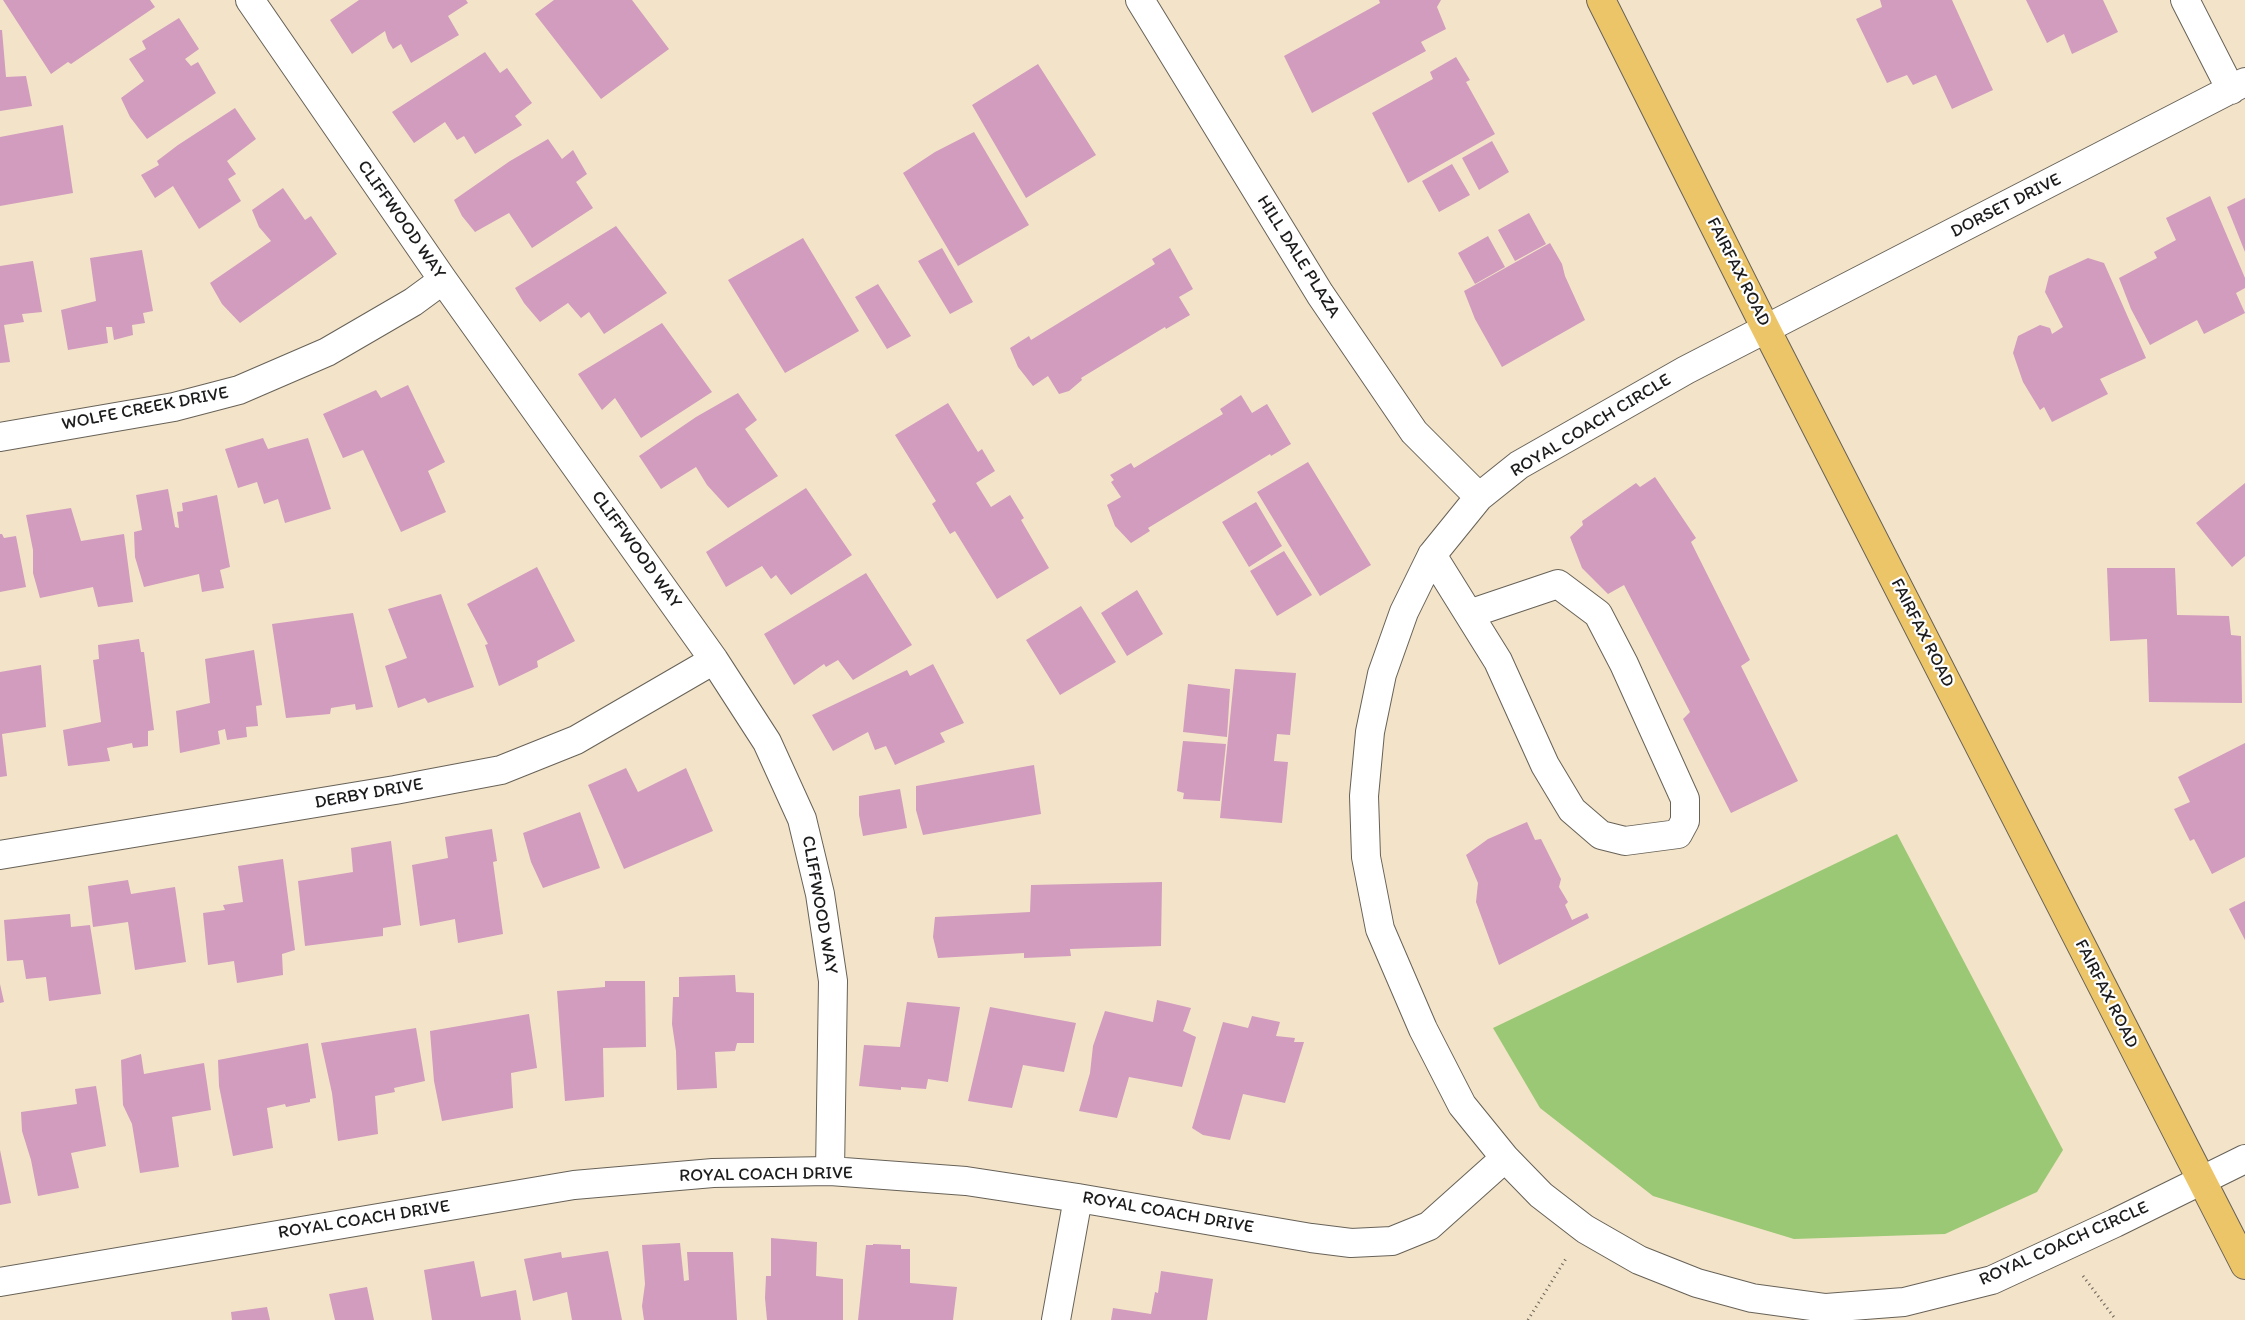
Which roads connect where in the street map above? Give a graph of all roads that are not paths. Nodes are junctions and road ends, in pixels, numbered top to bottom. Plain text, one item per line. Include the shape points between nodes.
1 (250, 0) edge
2 (1140, 0) edge
3 (1601, 0) edge
4 (2185, 0) edge
5 (2238, 86) edge
6 (443, 280) junction
7 (1766, 329) junction
8 (0, 437) edge
9 (1479, 497) junction
10 (1432, 555) junction
11 (1469, 614) junction
12 (714, 660) junction
13 (0, 855) edge
14 (1505, 1158) junction
15 (2245, 1160) edge
16 (830, 1171) junction
17 (2203, 1181) junction
18 (1078, 1198) junction
19 (2245, 1265) edge
20 (0, 1282) edge
21 (1056, 1320) edge

1 - 6 street, CLIFFWOOD WAY
2 - 9 street, HILL DALE PLAZA via 1320,294 1397,408 1414,432
3 - 7 main road, FAIRFAX ROAD
4 - 5 street
5 - 7 street, DORSET DRIVE
6 - 8 street, WOLFE CREEK DRIVE via 413,302 327,352 239,390 174,407
6 - 12 street, CLIFFWOOD WAY
7 - 9 street, ROYAL COACH CIRCLE via 1686,370 1528,460
7 - 17 main road, FAIRFAX ROAD
9 - 10 street, ROYAL COACH CIRCLE
10 - 11 street
10 - 14 street, ROYAL COACH CIRCLE via 1404,612 1382,674 1370,732 1364,796 1366,857 1380,929 1423,1029 1462,1105
11 - 11 street via 1498,661 1545,765 1572,810 1601,835 1625,841 1678,834 1685,821 1685,799 1598,614 1558,584
12 - 13 street, DERBY DRIVE via 576,740 501,770
12 - 16 street, CLIFFWOOD WAY via 767,742 802,818 820,894 833,981
14 - 17 street, ROYAL COACH CIRCLE via 1541,1195 1585,1229 1639,1260 1697,1283 1752,1298 1826,1308 1904,1302 1983,1282
14 - 18 street, ROYAL COACH DRIVE via 1429,1226 1392,1241 1351,1244
15 - 17 street, ROYAL COACH CIRCLE
16 - 18 street, ROYAL COACH DRIVE via 966,1181
16 - 20 street, ROYAL COACH DRIVE via 713,1173 574,1186
17 - 19 main road, FAIRFAX ROAD
18 - 21 street

